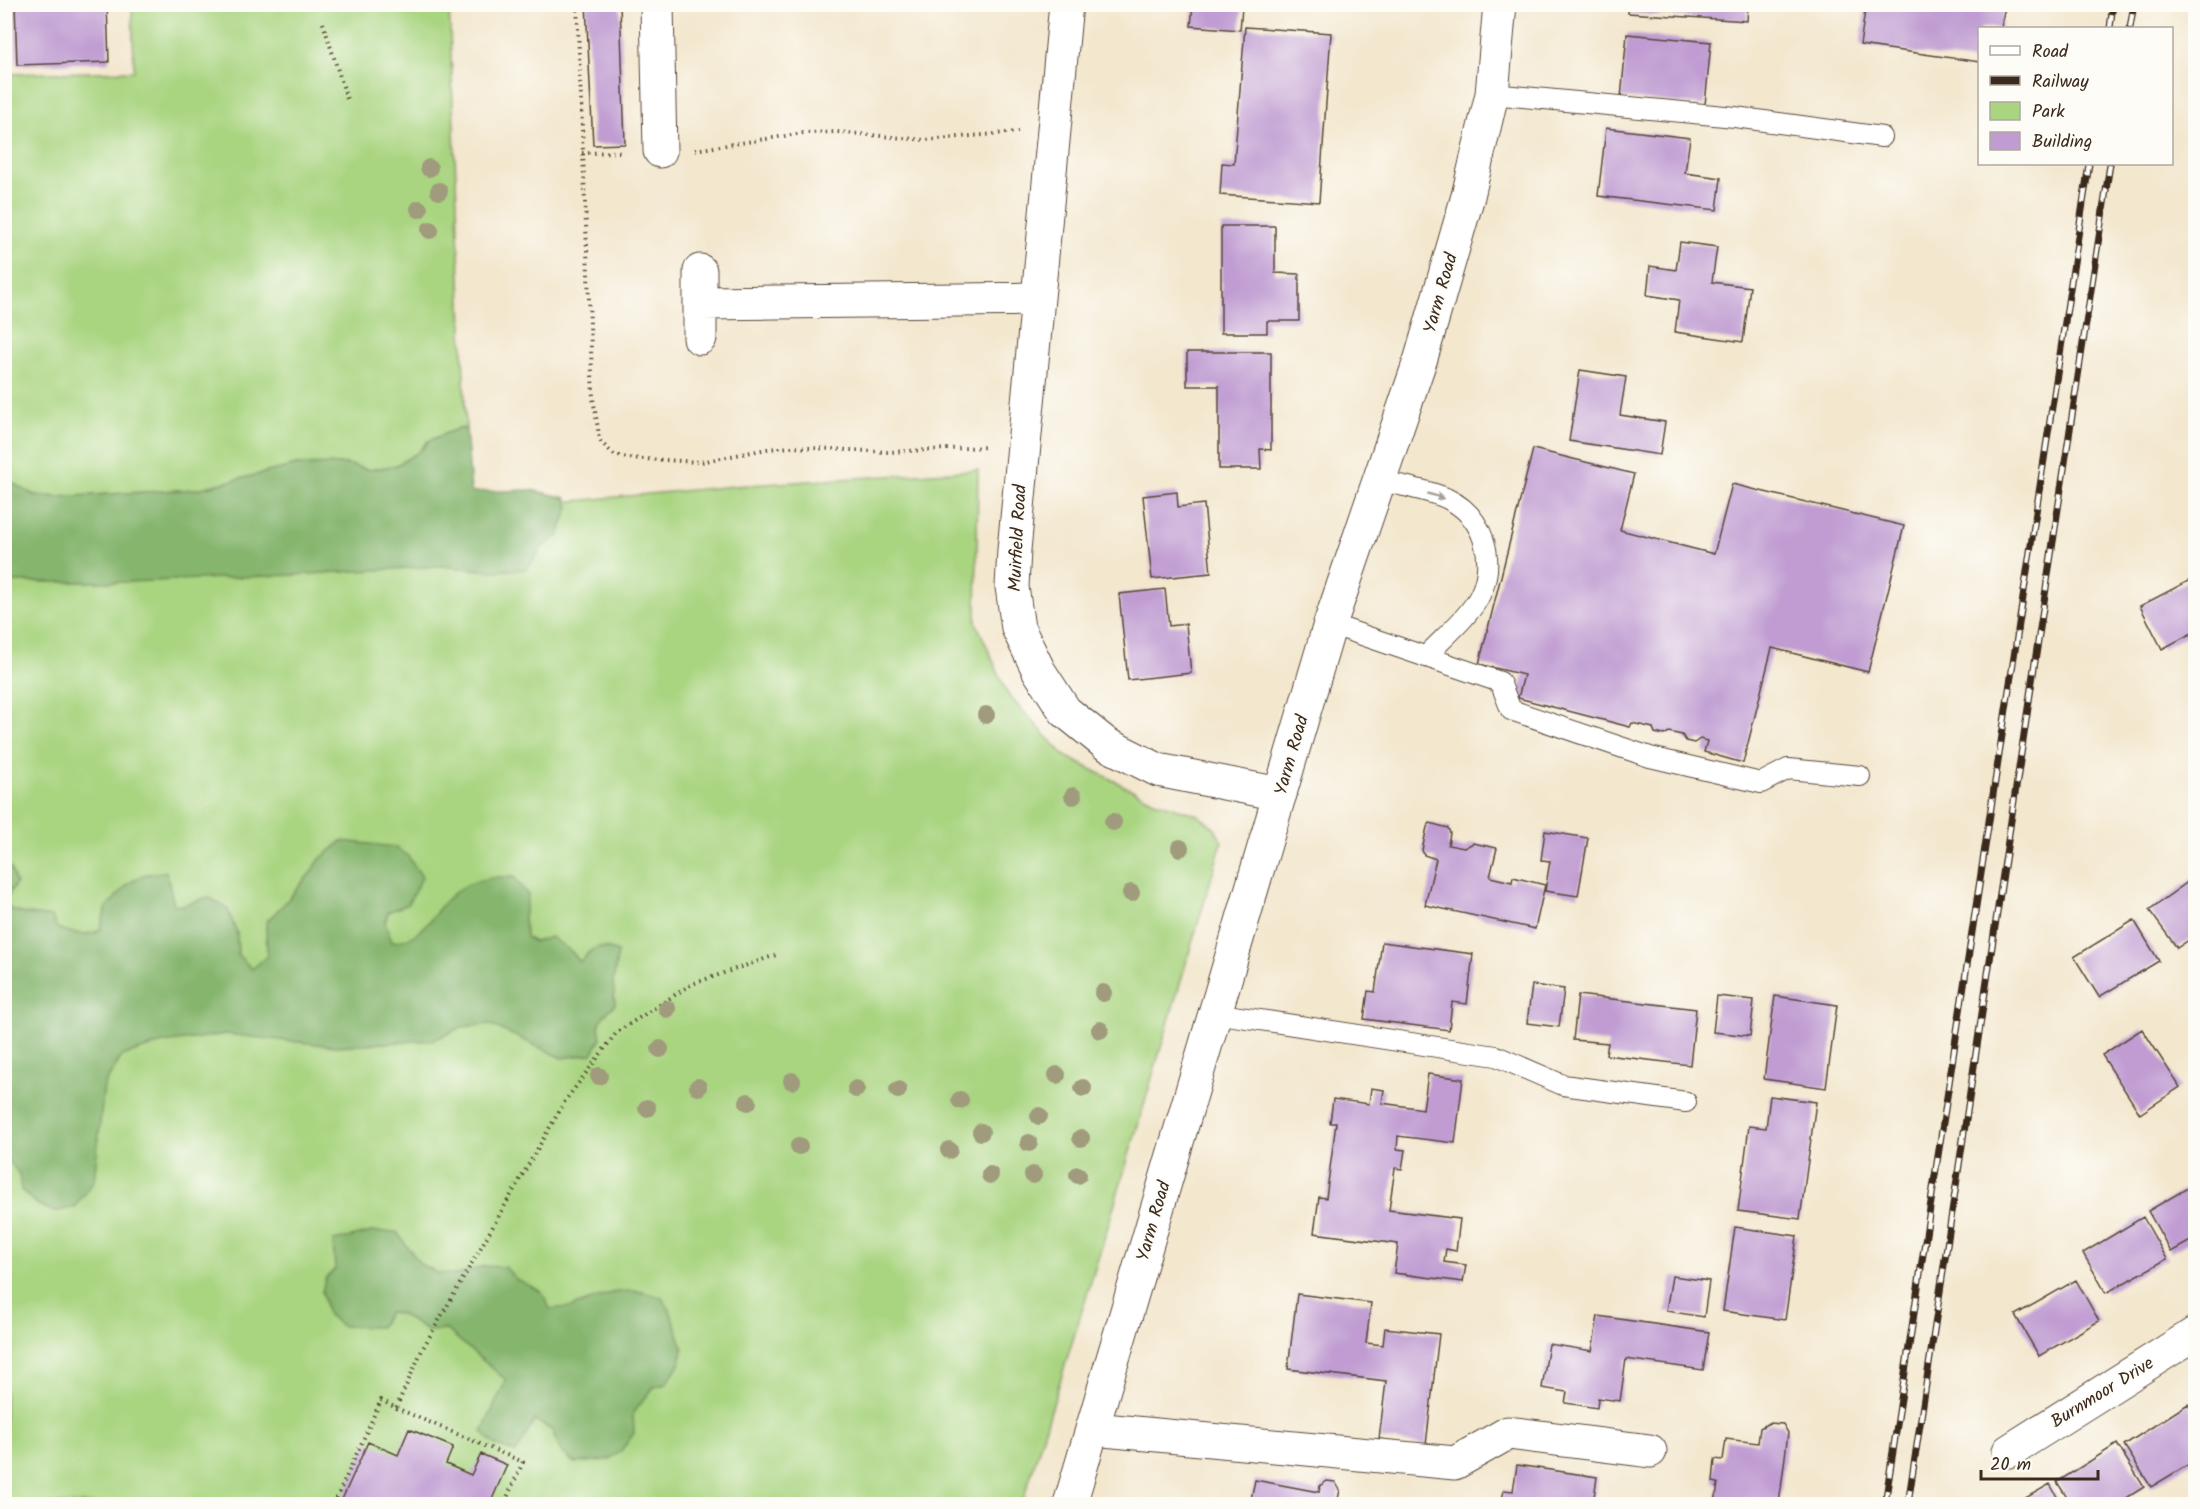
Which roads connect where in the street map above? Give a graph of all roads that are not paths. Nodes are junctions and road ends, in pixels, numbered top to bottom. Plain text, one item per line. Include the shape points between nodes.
1 (657, 4) edge
2 (1066, 4) edge
3 (1500, 4) edge
4 (1492, 94) junction
5 (1882, 137) dead end
6 (660, 152) road end
7 (700, 271) dead end
8 (1037, 299) junction
9 (701, 303) junction
10 (700, 338) dead end
11 (1379, 480) junction
12 (1330, 624) junction
13 (1425, 657) junction
14 (1860, 776) dead end
15 (1280, 794) junction
16 (1214, 1013) junction
17 (1686, 1102) dead end
18 (2196, 1333) edge
19 (1093, 1428) junction
20 (1650, 1451) dead end
21 (2009, 1451) dead end
22 (1070, 1504) edge

1 - 6 street
2 - 8 street, Muirfield Road
3 - 4 street, Yarm Road
4 - 5 lane via 1735,117
4 - 11 street, Yarm Road via 1468,196 1421,358
7 - 9 street
8 - 9 street
8 - 15 street, Muirfield Road via 1012,587 1018,628 1065,711 1106,744 1158,770
9 - 10 street
11 - 12 street, Yarm Road
11 -> 13 lane via 1445,498 1466,510 1486,546 1487,573 1479,596
12 - 13 lane
12 - 15 street, Yarm Road
13 - 14 lane via 1500,682 1511,710 1650,757 1761,783 1788,769
15 - 16 street, Yarm Road
16 - 17 lane via 1496,1056 1563,1085
16 - 19 street, Yarm Road
18 - 21 street, Burnmoor Drive
19 - 20 street via 1455,1463 1508,1433
19 - 22 street, Yarm Road

